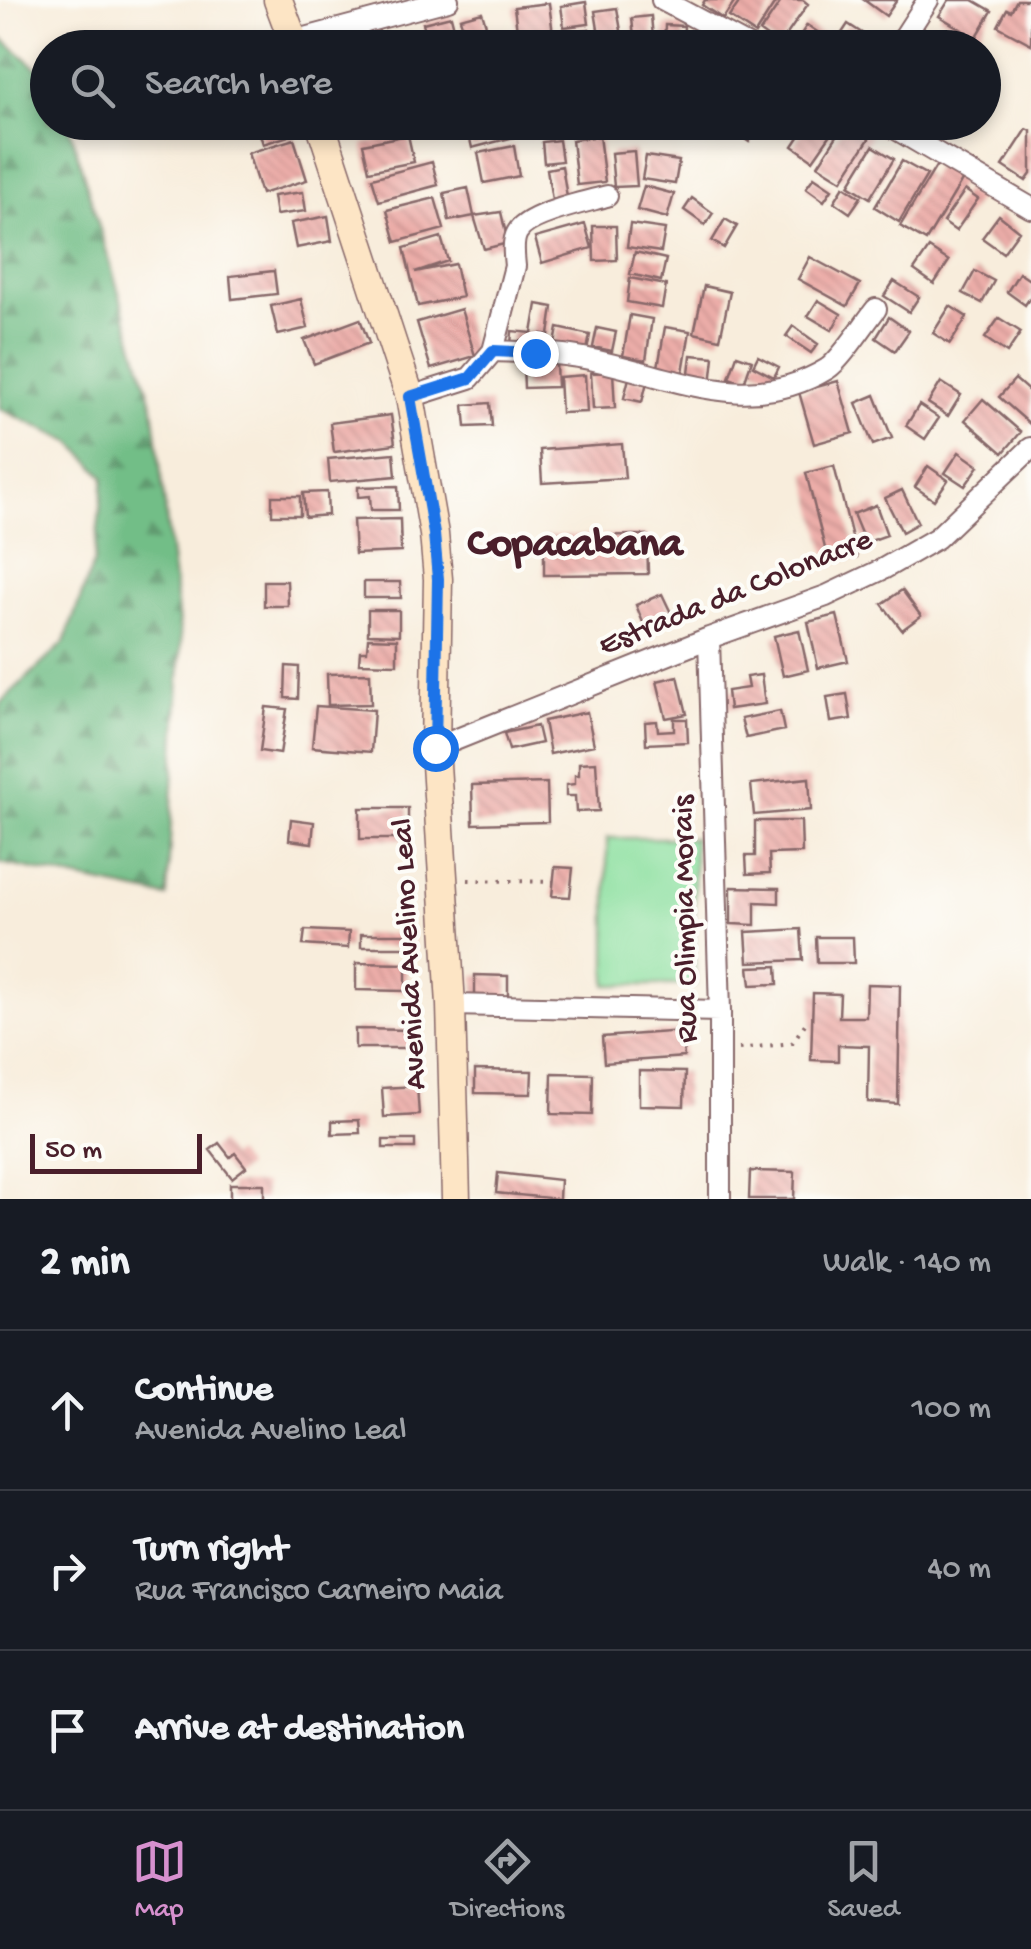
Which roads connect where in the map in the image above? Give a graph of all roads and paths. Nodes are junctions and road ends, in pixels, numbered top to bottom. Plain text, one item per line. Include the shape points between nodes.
1 (278, 0) edge
2 (448, 0) edge
3 (662, 0) edge
4 (928, 0) edge
5 (290, 30) edge
6 (344, 30) edge
7 (718, 30) edge
8 (908, 30) edge
9 (326, 140) edge
10 (915, 140) edge
11 (607, 196) dead end
12 (1031, 208) edge
13 (876, 310) dead end
14 (493, 351) junction
15 (410, 397) junction
16 (1031, 448) edge
17 (709, 638) junction
18 (435, 748) junction
19 (443, 880) junction
20 (554, 882) dead end
21 (451, 1005) junction
22 (720, 1010) junction
23 (804, 1024) dead end
24 (720, 1051) junction
25 (456, 1199) edge
26 (720, 1199) edge

1 - 5 main road
2 - 6 street
3 - 7 street
4 - 8 street
9 - 15 main road, Avenida Avelino Leal
10 - 12 street
11 - 14 street via 529,220 517,232
13 - 14 street via 830,367 764,390 724,392 576,356
14 - 15 street via 470,378
15 - 18 main road, Avenida Avelino Leal via 436,549
16 - 17 street, Estrada da Colonacre via 937,538 826,596
17 - 18 street, Estrada da Colonacre
17 - 22 street, Rua Olimpia Morais
18 - 19 main road, Avenida Avelino Leal
19 - 20 path
19 - 21 main road, Avenida Avelino Leal
21 - 22 street
21 - 25 main road, Avenida Avelino Leal
22 - 24 street, Rua Olimpia Morais
23 - 24 path via 792,1044
24 - 26 street, Rua Olimpia Morais

